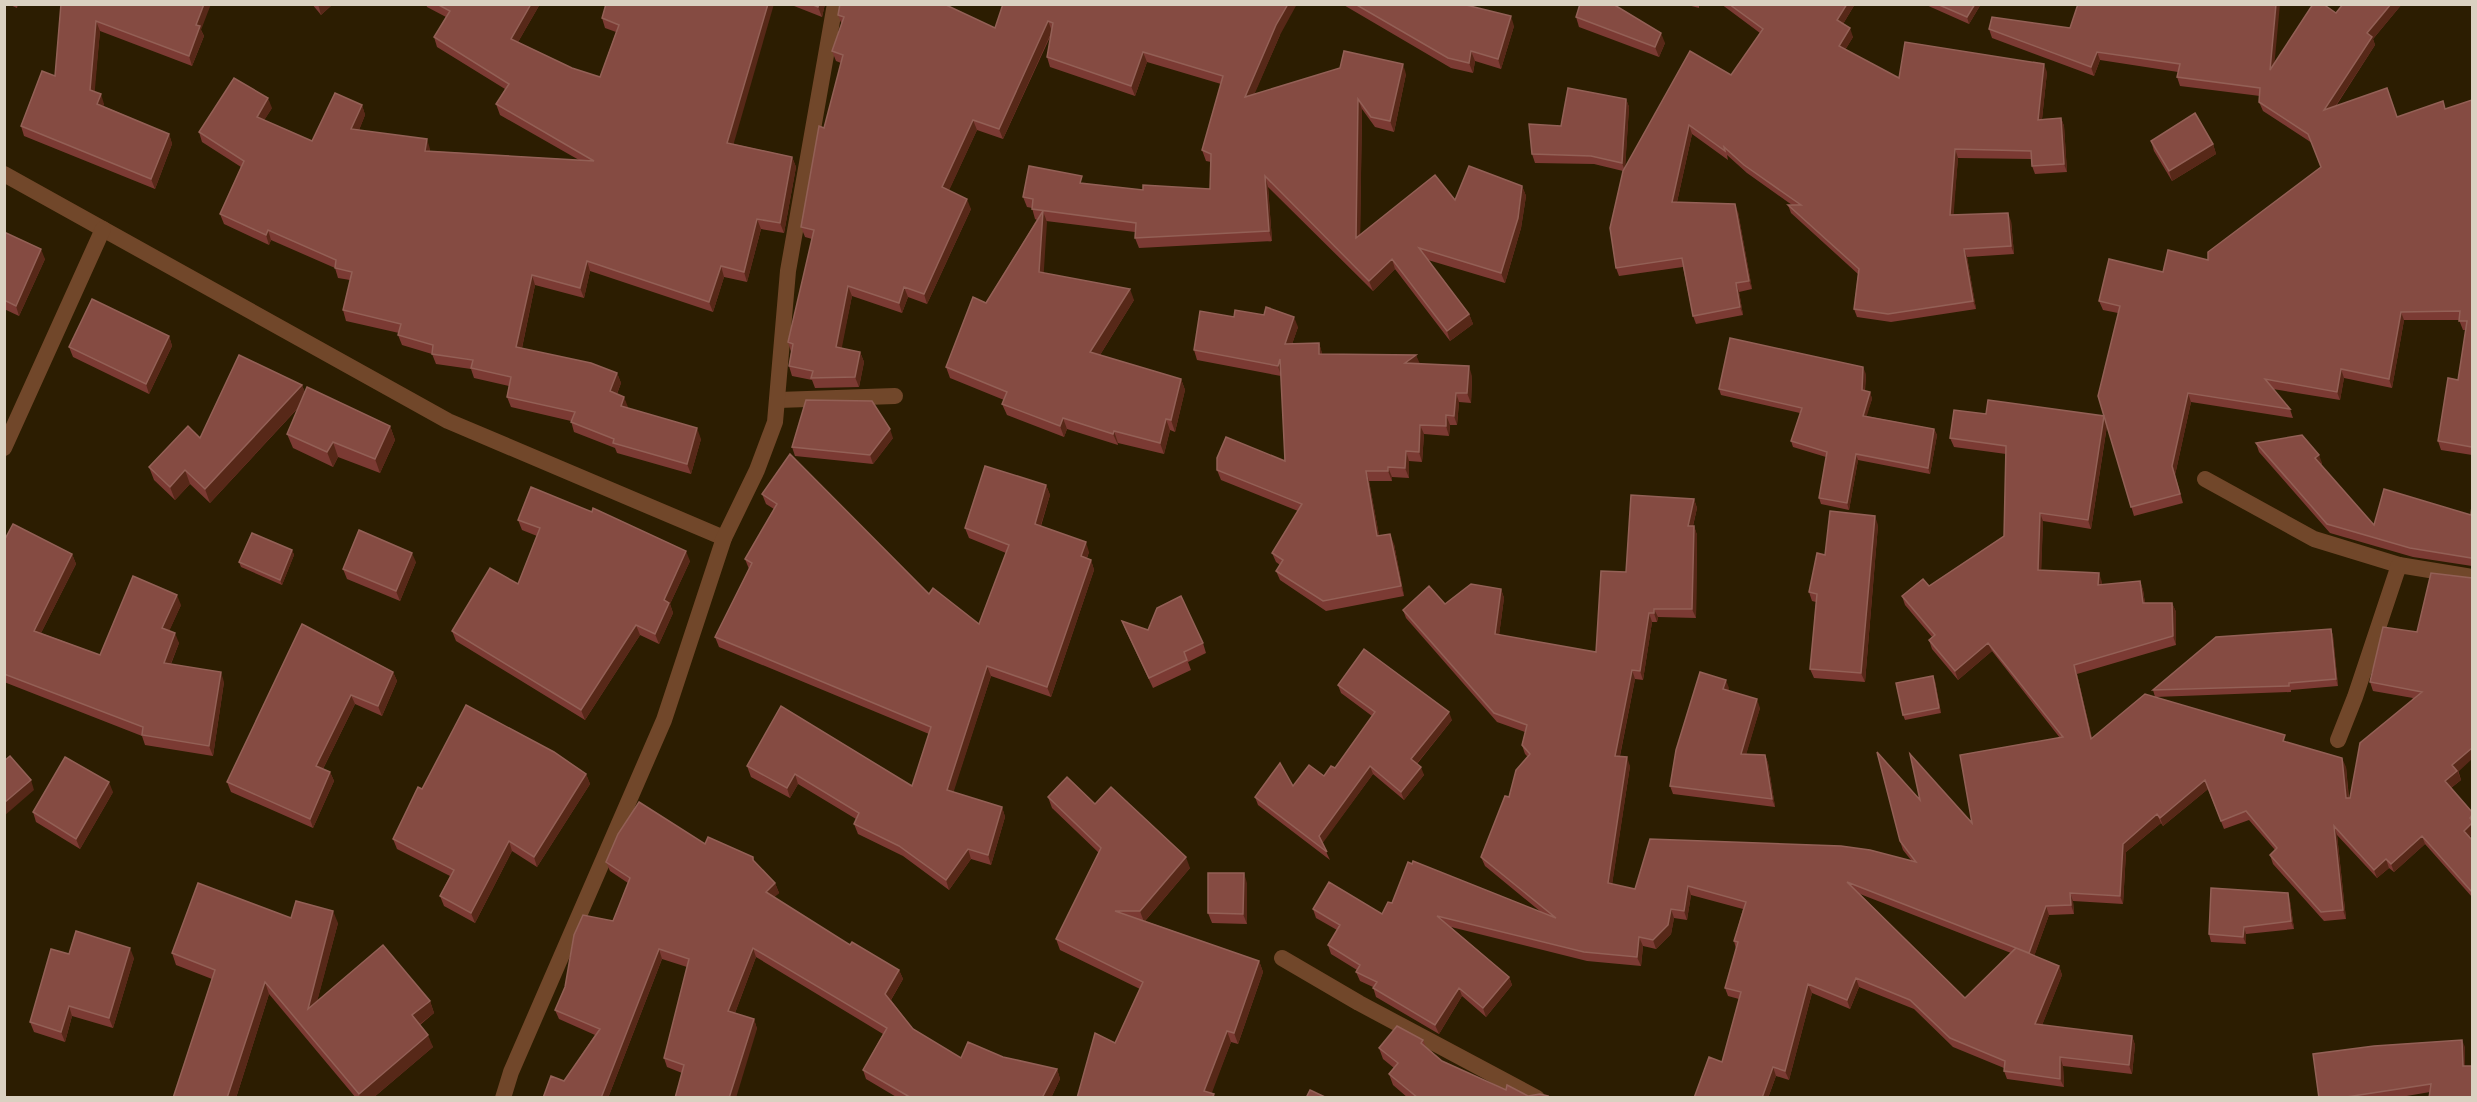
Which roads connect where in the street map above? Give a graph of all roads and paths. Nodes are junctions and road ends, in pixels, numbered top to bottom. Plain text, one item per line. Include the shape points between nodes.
1 (834, 4) edge
2 (4, 174) edge
3 (103, 229) junction
4 (895, 396) dead end
5 (778, 400) junction
6 (4, 448) edge
7 (2205, 479) dead end
8 (724, 538) junction
9 (2399, 565) junction
10 (2472, 577) edge
11 (2338, 740) dead end
12 (1282, 958) dead end
13 (503, 1098) edge
14 (1537, 1098) edge

1 - 5 street via 788,271
2 - 3 street
3 - 6 street
3 - 8 street via 448,421
4 - 5 street
5 - 8 street via 766,448
7 - 9 street via 2314,539
8 - 13 street via 664,720
9 - 10 street
9 - 11 street
12 - 14 street

